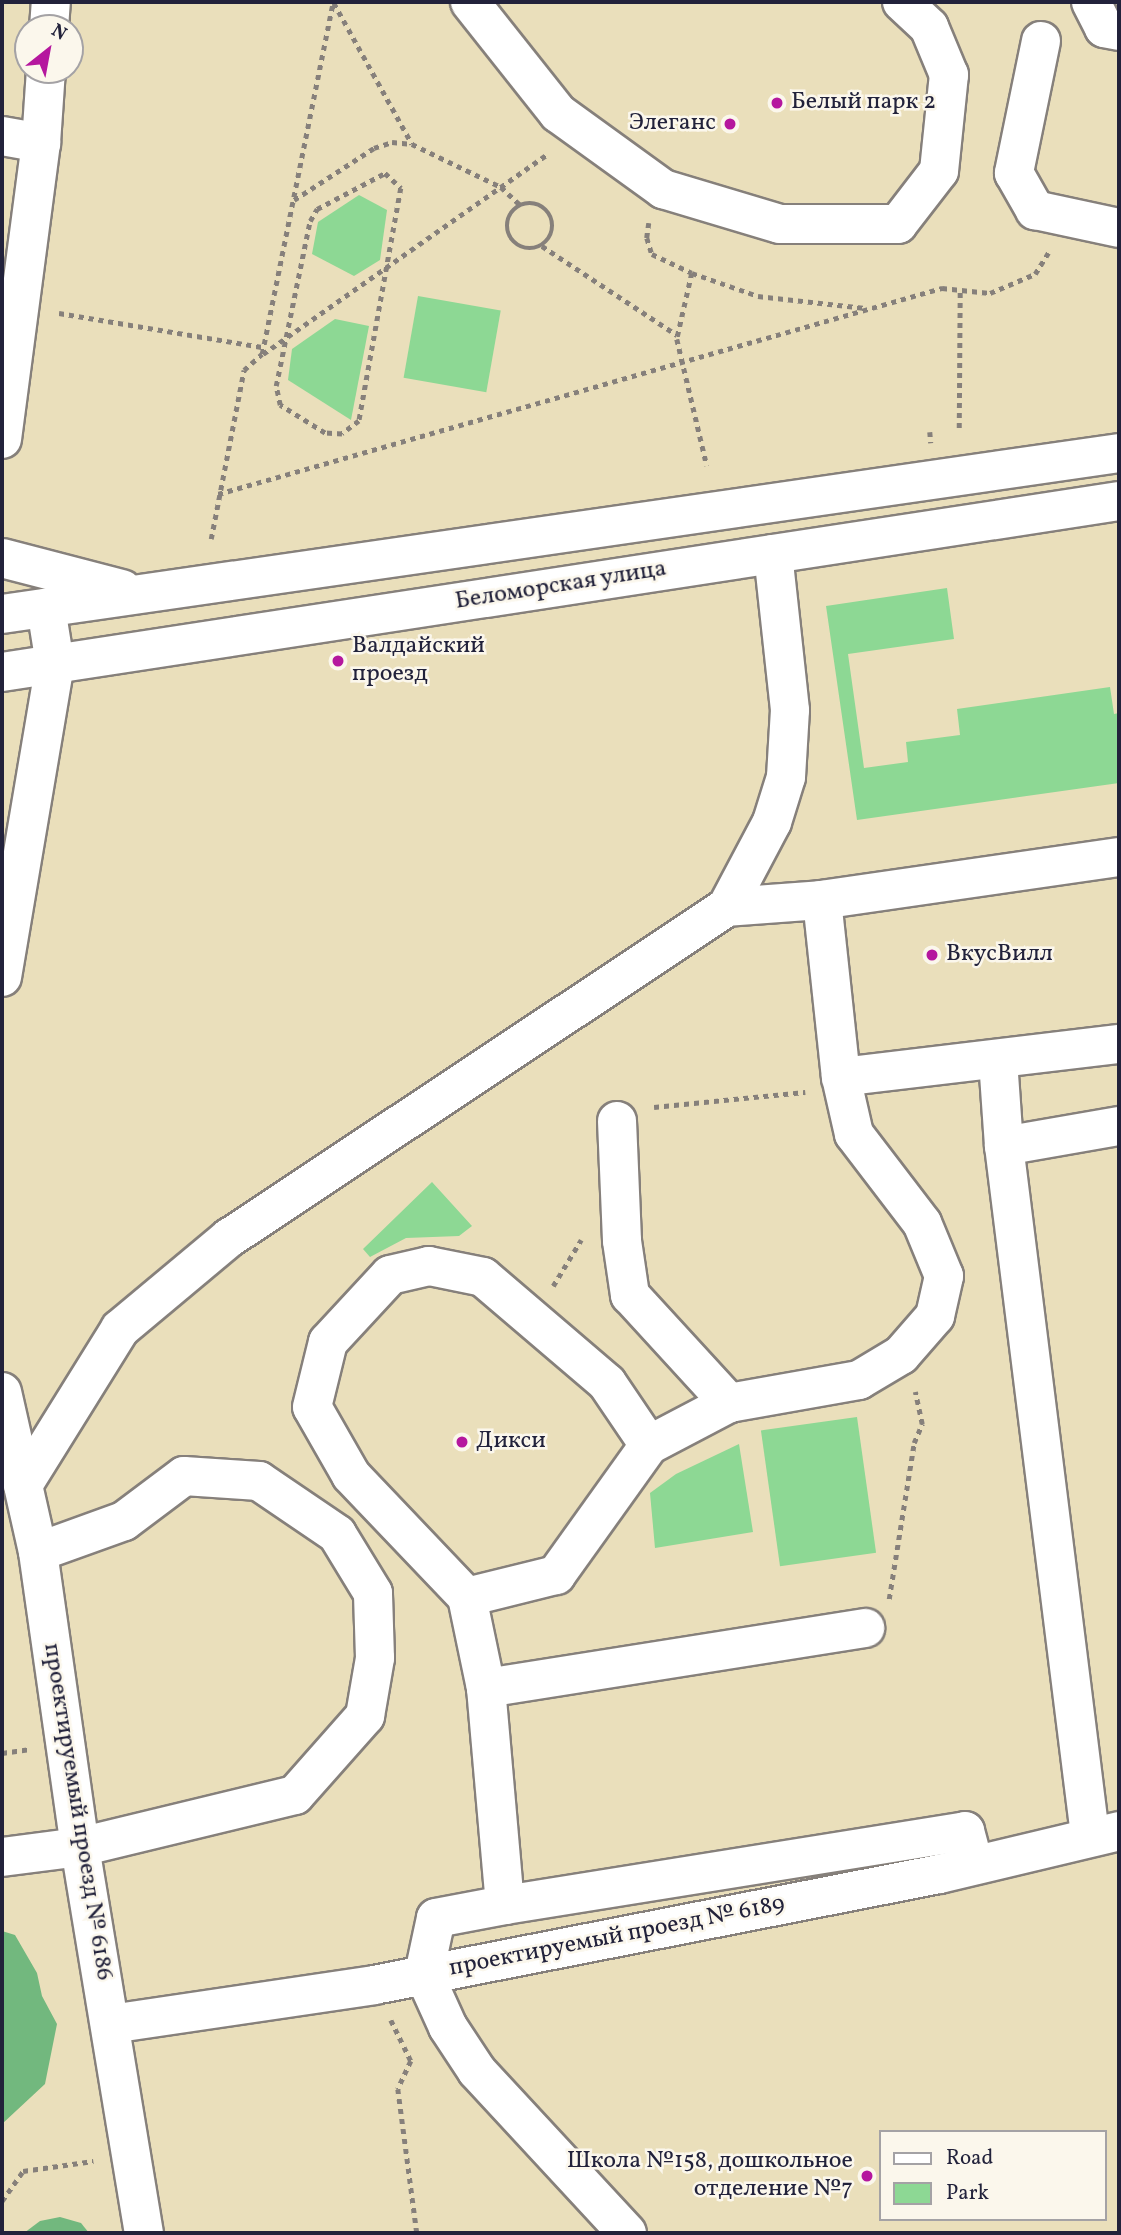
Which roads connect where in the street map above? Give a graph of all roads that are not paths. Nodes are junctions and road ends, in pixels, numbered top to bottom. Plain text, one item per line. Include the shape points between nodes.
1 (470, 2) edge
2 (902, 2) edge
3 (1091, 2) edge
4 (1119, 31) edge
5 (1041, 40) dead end
6 (45, 84) edge
7 (2, 136) edge
8 (41, 143) junction
9 (1119, 228) edge
10 (3, 422) edge
11 (1119, 453) edge
12 (1119, 501) edge
13 (773, 554) junction
14 (2, 558) edge
15 (155, 594) junction
16 (46, 608) junction
17 (2, 614) edge
18 (55, 663) junction
19 (2, 672) edge
20 (1119, 857) edge
21 (822, 900) junction
22 (727, 907) junction
23 (2, 977) edge
24 (1119, 1044) edge
25 (998, 1060) junction
26 (843, 1086) junction
27 (617, 1121) road end
28 (1119, 1126) edge
29 (1004, 1146) junction
30 (2, 1392) edge
31 (729, 1403) junction
32 (649, 1445) junction
33 (23, 1485) junction
34 (38, 1552) junction
35 (467, 1597) junction
36 (865, 1628) dead end
37 (486, 1688) junction
38 (1105, 1833) edge
39 (80, 1847) junction
40 (2, 1857) edge
41 (974, 1865) junction
42 (505, 1905) junction
43 (424, 1974) junction
44 (111, 2024) junction
45 (144, 2233) edge
46 (627, 2233) edge

1 - 2 main road via 558,113 663,189 780,224 898,224 939,171 949,75 929,27
3 - 4 main road via 1104,28
5 - 9 main road via 1014,173 1035,210
6 - 8 main road
7 - 8 main road
8 - 10 main road
11 - 15 main road, Беломорская улица
12 - 13 main road, Беломорская улица
13 - 18 main road, Беломорская улица
13 - 22 main road via 790,710 786,777 772,822
14 - 15 main road via 108,588
15 - 16 main road, Беломорская улица
16 - 17 main road, Беломорская улица
16 - 18 main road
18 - 19 main road, Беломорская улица
18 - 23 main road
20 - 21 main road
21 - 22 main road
21 - 26 main road
22 - 33 main road via 229,1238 120,1329
24 - 25 main road
25 - 26 main road
25 - 29 main road
26 - 31 main road via 854,1134 922,1223 940,1265 944,1276 934,1316 901,1355 859,1380
27 - 31 main road via 622,1241 630,1296
28 - 29 main road
29 - 38 main road
30 - 33 main road, проектируемый проезд № 6186
31 - 32 main road
32 - 35 main road via 556,1574
32 - 35 main road via 607,1383 483,1277 429,1266 390,1275 328,1342 312,1407 351,1475
33 - 34 main road, проектируемый проезд № 6186
34 - 39 main road, проектируемый проезд № 6186
34 - 39 main road via 124,1521 184,1476 259,1481 337,1534 373,1593 375,1658 365,1716 295,1796
35 - 37 main road
36 - 37 main road
37 - 42 main road
38 - 41 main road, проектируемый проезд № 6189
39 - 40 main road
39 - 44 main road, проектируемый проезд № 6186
41 - 42 main road via 965,1831
41 - 43 main road, проектируемый проезд № 6189
42 - 43 main road via 436,1918
43 - 44 main road, проектируемый проезд № 6189
43 - 46 main road via 448,2027 477,2071
44 - 45 main road, проектируемый проезд № 6186

